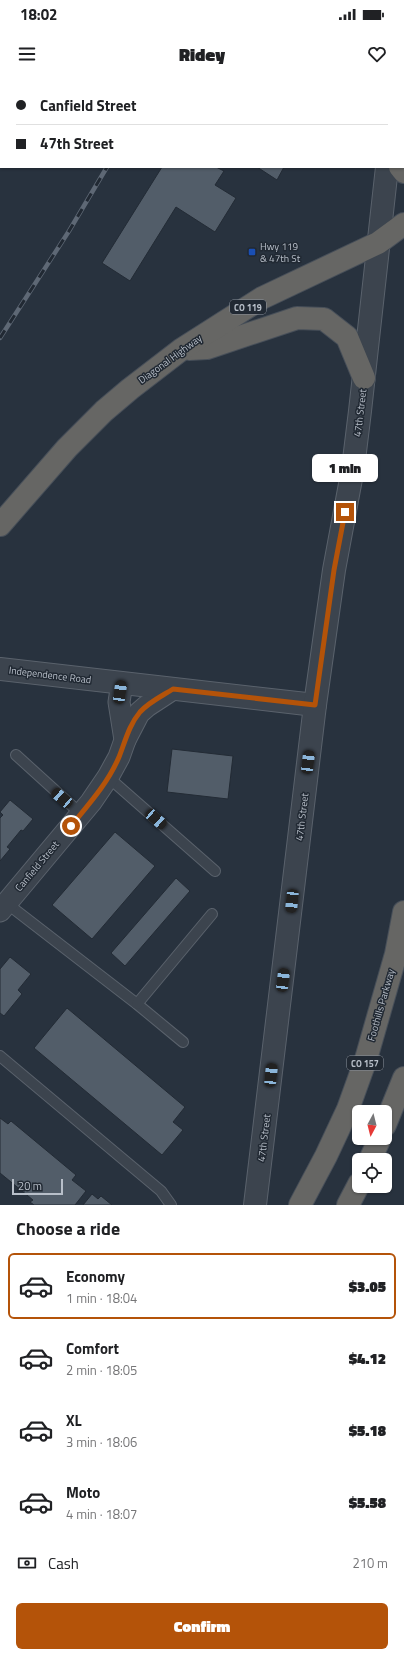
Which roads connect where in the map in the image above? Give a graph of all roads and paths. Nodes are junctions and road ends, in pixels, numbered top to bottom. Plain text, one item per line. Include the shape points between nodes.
1 (387, 168) edge
2 (404, 224) edge
3 (378, 243) junction
4 (404, 243) edge
5 (182, 350) junction
6 (364, 378) junction
7 (0, 525) edge
8 (0, 669) edge
9 (122, 683) junction
10 (173, 689) junction
11 (315, 705) junction
12 (124, 740) junction
13 (16, 755) dead end
14 (108, 777) junction
15 (81, 814) junction
16 (215, 871) dead end
17 (2, 904) edge
18 (404, 912) edge
19 (212, 914) dead end
20 (137, 1004) junction
21 (183, 1042) dead end
22 (0, 1056) edge
23 (404, 1078) edge
24 (392, 1108) edge
25 (354, 1193) edge
26 (171, 1205) edge
27 (256, 1205) edge
28 (300, 1205) edge
29 (348, 1205) edge

1 - 3 street, 47th Street
2 - 3 highway, Diagonal Highway / CO 119
3 - 4 highway, Diagonal Highway
3 - 5 highway, Diagonal Highway / CO 119 via 262,298
3 - 6 street, 47th Street
5 - 6 highway via 207,348 297,318 324,319 347,337
5 - 7 highway, Diagonal Highway / CO 119 via 104,411 62,453
6 - 11 street, 47th Street via 353,468 334,570
8 - 9 street, Independence Road
9 - 10 street, Independence Road
9 - 12 street, Canfield Street via 119,702
10 - 11 street, Independence Road
10 - 12 street, Canfield Street via 139,713
11 - 27 street, 47th Street
12 - 14 street, Canfield Street via 119,757
13 - 15 lane
14 - 15 street, Canfield Street
14 - 16 lane
15 - 17 street, Canfield Street
17 - 20 lane
18 - 28 highway, Foothills Parkway / CO 157 via 392,968 366,1060 326,1156
19 - 20 lane
20 - 21 lane
22 - 26 lane via 161,1191
23 - 24 highway
25 - 29 highway

